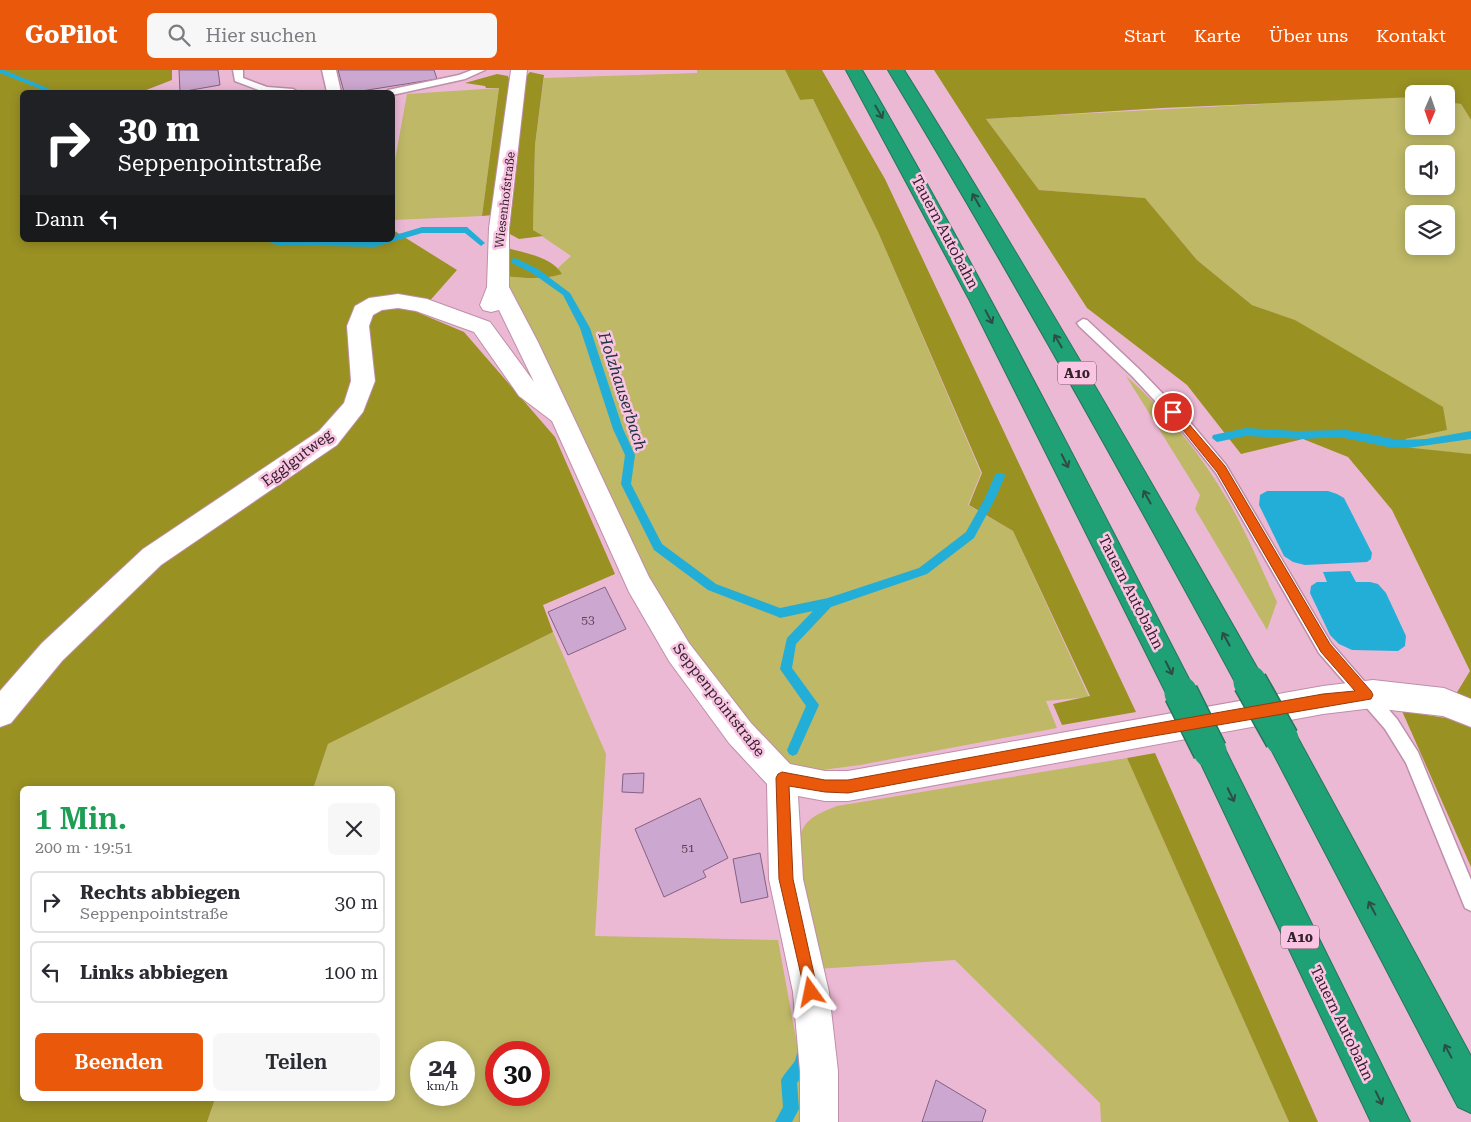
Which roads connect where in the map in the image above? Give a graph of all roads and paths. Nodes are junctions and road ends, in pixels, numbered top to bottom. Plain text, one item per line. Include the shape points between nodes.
1 (238, 70) edge
2 (329, 70) edge
3 (480, 70) edge
4 (519, 70) edge
5 (854, 70) edge
6 (896, 70) edge
7 (265, 90) edge
8 (334, 90) edge
9 (395, 91) edge
10 (498, 287) junction
11 (1083, 324) dead end
12 (482, 327) junction
13 (562, 418) junction
14 (1366, 695) junction
15 (0, 713) edge
16 (1471, 713) edge
17 (782, 778) junction
18 (1471, 902) edge
19 (1471, 1094) edge
20 (819, 1122) edge
21 (1391, 1122) edge

1 - 7 lane via 238,79
2 - 8 street
3 - 9 lane
4 - 10 street, Wiesenhofstraße via 499,228
5 -> 21 highway, Tauern Autobahn / A10, bridge via 914,174 1045,423
19 -> 6 highway, A10, bridge via 1282,739 1121,450 960,173
10 - 12 street, Wiesenhofstraße
10 - 13 street, Seppenpointstraße
11 - 14 lane via 1136,373 1221,469 1325,648
12 - 13 street via 526,390
12 - 15 street, Egglgutweg via 419,304 398,300 377,303 363,311 358,326 363,381 355,406 328,438 152,557 52,652
13 - 17 street, Seppenpointstraße via 639,584 679,652 740,732
14 - 16 street via 1444,702
14 - 17 street via 1323,700 848,786 825,786
14 - 18 lane via 1391,724 1412,758
17 - 20 street via 786,879 811,992 819,1071

